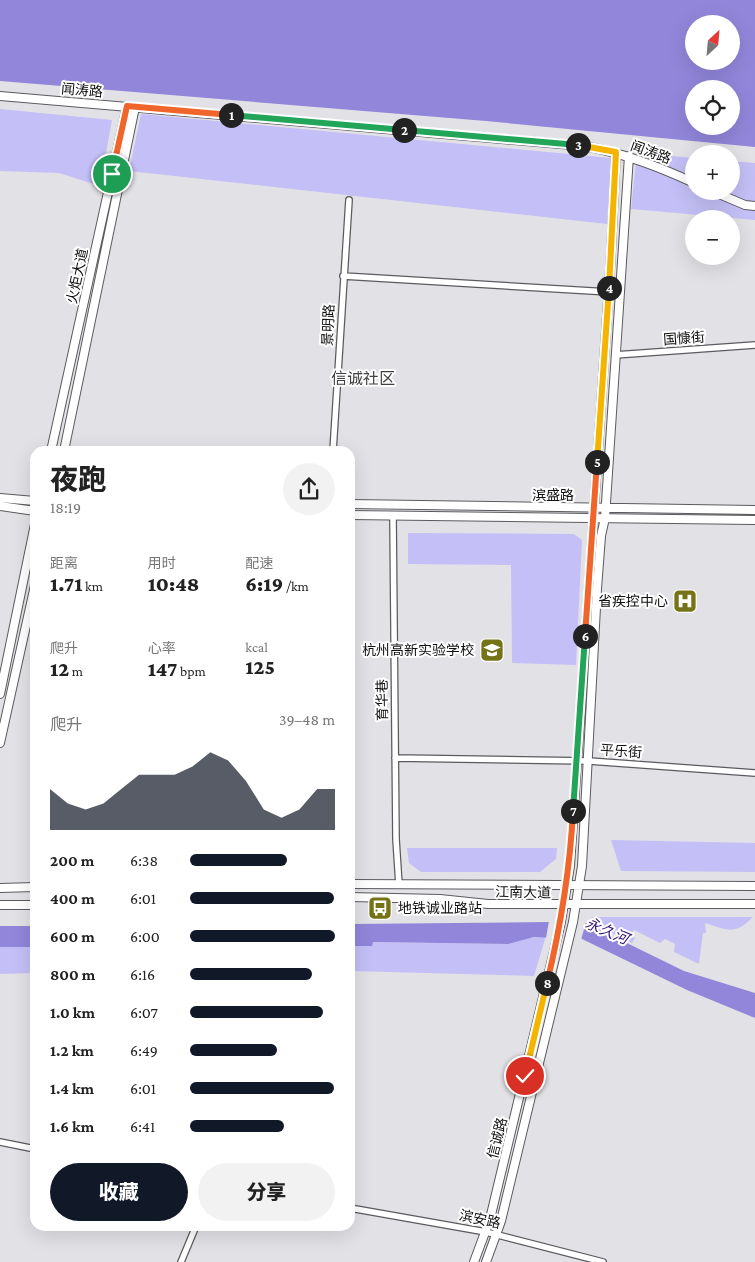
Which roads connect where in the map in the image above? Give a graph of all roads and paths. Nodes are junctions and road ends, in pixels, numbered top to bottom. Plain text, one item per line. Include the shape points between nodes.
1 (0, 96) edge
2 (131, 106) junction
3 (616, 152) junction
4 (628, 156) junction
5 (685, 179) edge
6 (348, 200) dead end
7 (733, 200) edge
8 (755, 206) edge
9 (343, 276) junction
10 (609, 292) junction
11 (755, 345) edge
12 (615, 355) junction
13 (51, 446) edge
14 (65, 446) edge
15 (333, 446) edge
16 (0, 498) edge
17 (30, 501) edge
18 (355, 504) edge
19 (0, 506) edge
20 (594, 508) junction
21 (605, 508) junction
22 (30, 510) edge
23 (755, 510) edge
24 (355, 515) edge
25 (393, 516) junction
26 (593, 518) junction
27 (605, 518) junction
28 (755, 520) edge
29 (30, 548) edge
30 (30, 608) edge
31 (0, 694) edge
32 (0, 743) edge
33 (395, 758) junction
34 (576, 761) junction
35 (589, 761) junction
36 (755, 773) edge
37 (355, 884) edge
38 (399, 885) junction
39 (567, 886) junction
40 (579, 886) junction
41 (755, 886) edge
42 (30, 887) edge
43 (0, 888) edge
44 (355, 898) edge
45 (30, 904) edge
46 (755, 904) edge
47 (0, 905) edge
48 (564, 905) junction
49 (576, 905) junction
50 (0, 1142) edge
51 (30, 1148) edge
52 (355, 1209) edge
53 (194, 1231) edge
54 (486, 1232) junction
55 (497, 1235) junction
56 (181, 1262) edge
57 (474, 1262) edge
58 (486, 1262) edge
59 (603, 1262) edge

1 - 2 main road, 闻涛路
2 - 3 main road, 闻涛路 via 584,146
2 - 13 main road, 火炬大道
2 - 14 main road, 火炬大道
3 - 4 main road, 闻涛路
3 - 10 main road, 信诚路
4 - 5 main road, 闻涛路
4 - 12 main road, 信诚路
6 - 9 street, 景明路
7 - 8 main road
9 - 10 street
9 - 15 street, 景明路
10 - 20 main road, 信诚路
11 - 12 street, 国慷街
12 - 21 main road, 信诚路
16 - 17 main road
18 - 20 main road, 滨盛路
19 - 22 main road
20 - 21 main road, 滨盛路
20 - 26 main road, 信诚路
21 - 23 main road, 滨盛路
21 - 27 main road, 信诚路
24 - 25 main road, 滨盛路
25 - 26 main road, 滨盛路
25 - 33 street, 育华巷
26 - 27 main road, 滨盛路
26 - 34 main road, 信诚路
27 - 28 main road, 滨盛路
27 - 35 main road, 信诚路 via 597,589
29 - 31 main road
30 - 32 main road
33 - 34 street, 平乐街
33 - 38 street, 育华巷
34 - 35 street, 平乐街
34 - 39 main road, 信诚路
35 - 36 street, 平乐街
35 - 40 main road, 信诚路
37 - 38 main road, 江南大道
38 - 39 main road, 江南大道
39 - 40 main road, 江南大道
39 - 48 main road, 信诚路
40 - 41 main road, 江南大道
40 - 49 main road, 信诚路
42 - 43 main road
44 - 48 main road, 江南大道
45 - 47 main road
46 - 49 main road, 江南大道
48 - 49 main road, 江南大道
48 - 54 main road, 信诚路
49 - 55 main road, 信诚路
50 - 51 street
52 - 54 street, 滨安路
53 - 56 street
54 - 55 street, 滨安路
54 - 57 main road, 信诚路
55 - 58 main road, 信诚路
55 - 59 street, 滨安路

